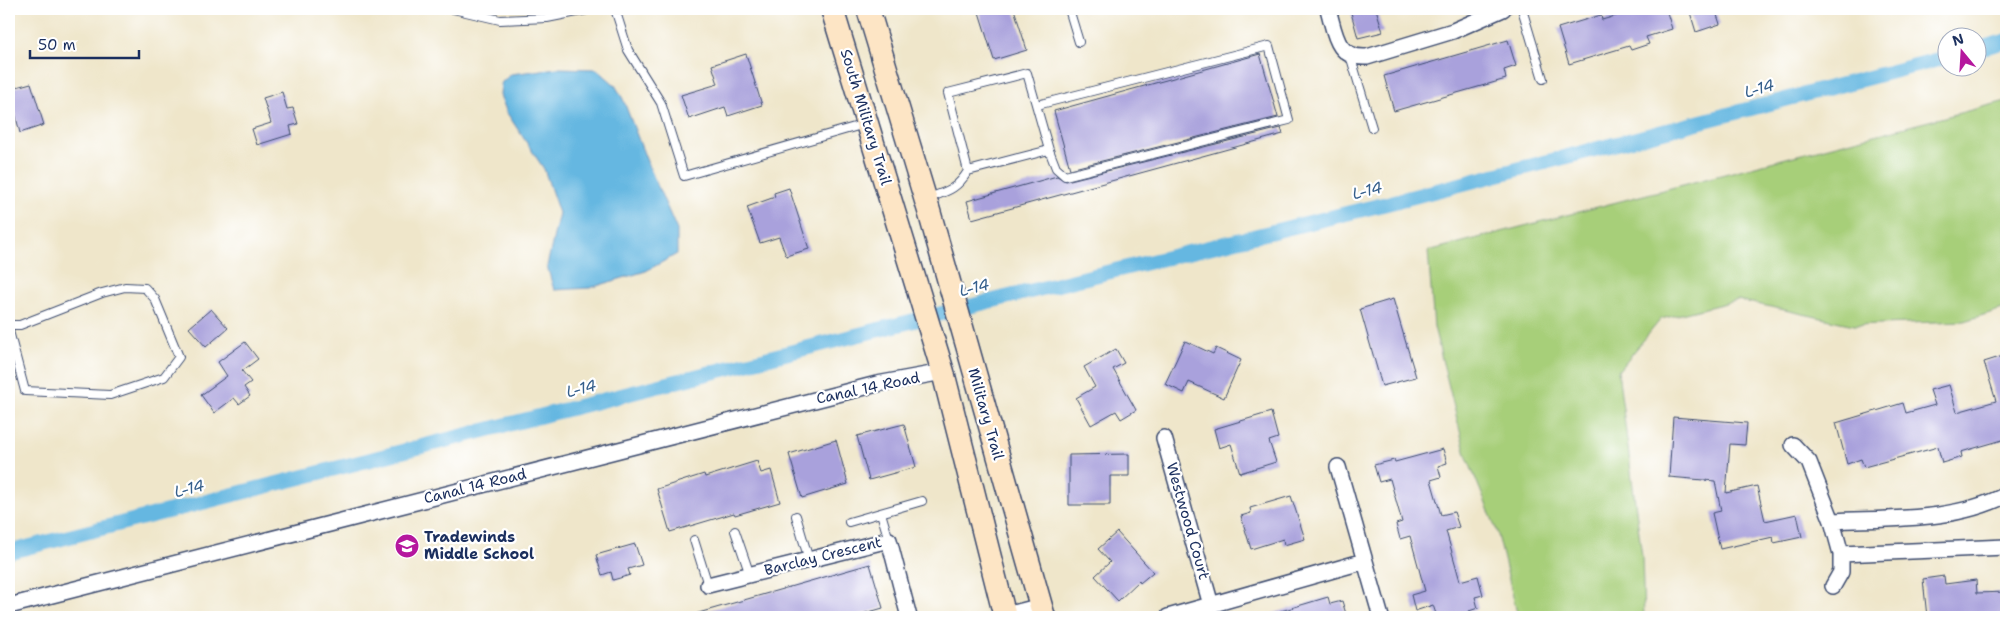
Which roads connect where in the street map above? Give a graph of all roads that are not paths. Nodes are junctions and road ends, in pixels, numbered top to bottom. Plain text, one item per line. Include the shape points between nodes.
1 (453, 9) edge
2 (592, 9) edge
3 (615, 9) edge
4 (832, 9) edge
5 (868, 9) edge
6 (1069, 9) edge
7 (1328, 9) edge
8 (1503, 9) edge
9 (1522, 9) edge
10 (1079, 42) dead end
11 (1350, 55) junction
12 (1543, 79) dead end
13 (1037, 105) junction
14 (868, 123) junction
15 (1372, 128) dead end
16 (1049, 150) junction
17 (968, 171) junction
18 (927, 205) junction
19 (899, 225) joint
20 (9, 325) edge
21 (9, 331) edge
22 (943, 372) junction
23 (1164, 438) dead end
24 (1793, 445) dead end
25 (1338, 467) dead end
26 (2006, 495) edge
27 (922, 501) dead end
28 (881, 513) junction
29 (796, 516) dead end
30 (1832, 521) junction
31 (849, 522) dead end
32 (736, 531) dead end
33 (694, 540) dead end
34 (889, 540) junction
35 (2006, 547) edge
36 (1841, 554) junction
37 (809, 560) junction
38 (1365, 561) junction
39 (750, 574) junction
40 (708, 585) joint
41 (1833, 586) dead end
42 (1211, 605) junction
43 (9, 606) edge
44 (1043, 612) edge
45 (910, 617) edge
46 (1003, 617) edge
47 (1168, 617) edge
48 (1381, 617) edge

1 - 2 lane via 500,20 547,18
3 - 14 lane via 628,50 661,103 684,176
4 - 14 main road, South Military Trail
5 - 18 main road
6 - 10 lane
7 - 11 street via 1339,45
8 - 11 street via 1454,32 1367,57
9 - 12 lane
11 - 15 lane
13 - 16 lane
13 - 16 lane via 1269,46 1288,120 1065,176 1056,168
13 - 17 lane via 1027,73 948,94
14 - 19 main road, South Military Trail
16 - 17 lane
17 - 18 lane via 961,184
18 - 44 main road, Military Trail
19 - 22 main road, Military Trail
20 - 21 lane via 20,325 102,293 125,287 145,288 155,299 179,358 164,377 110,395 25,392
22 - 43 street, Canal 14 Road via 877,384
22 - 46 main road, Military Trail
23 - 42 street, Westwood Court
24 - 30 street via 1809,462
25 - 38 street
26 - 30 street via 1970,508 1936,515
27 - 28 lane
28 - 31 lane
28 - 34 lane
29 - 37 lane
30 - 36 street
32 - 39 lane
33 - 40 lane
34 - 37 street, Barclay Crescent
34 - 45 street, Barclay Crescent
35 - 36 street
36 - 41 street via 1841,572
37 - 39 street, Barclay Crescent
38 - 42 street
38 - 48 street
39 - 40 street, Barclay Crescent
42 - 47 street
44 - 46 street

